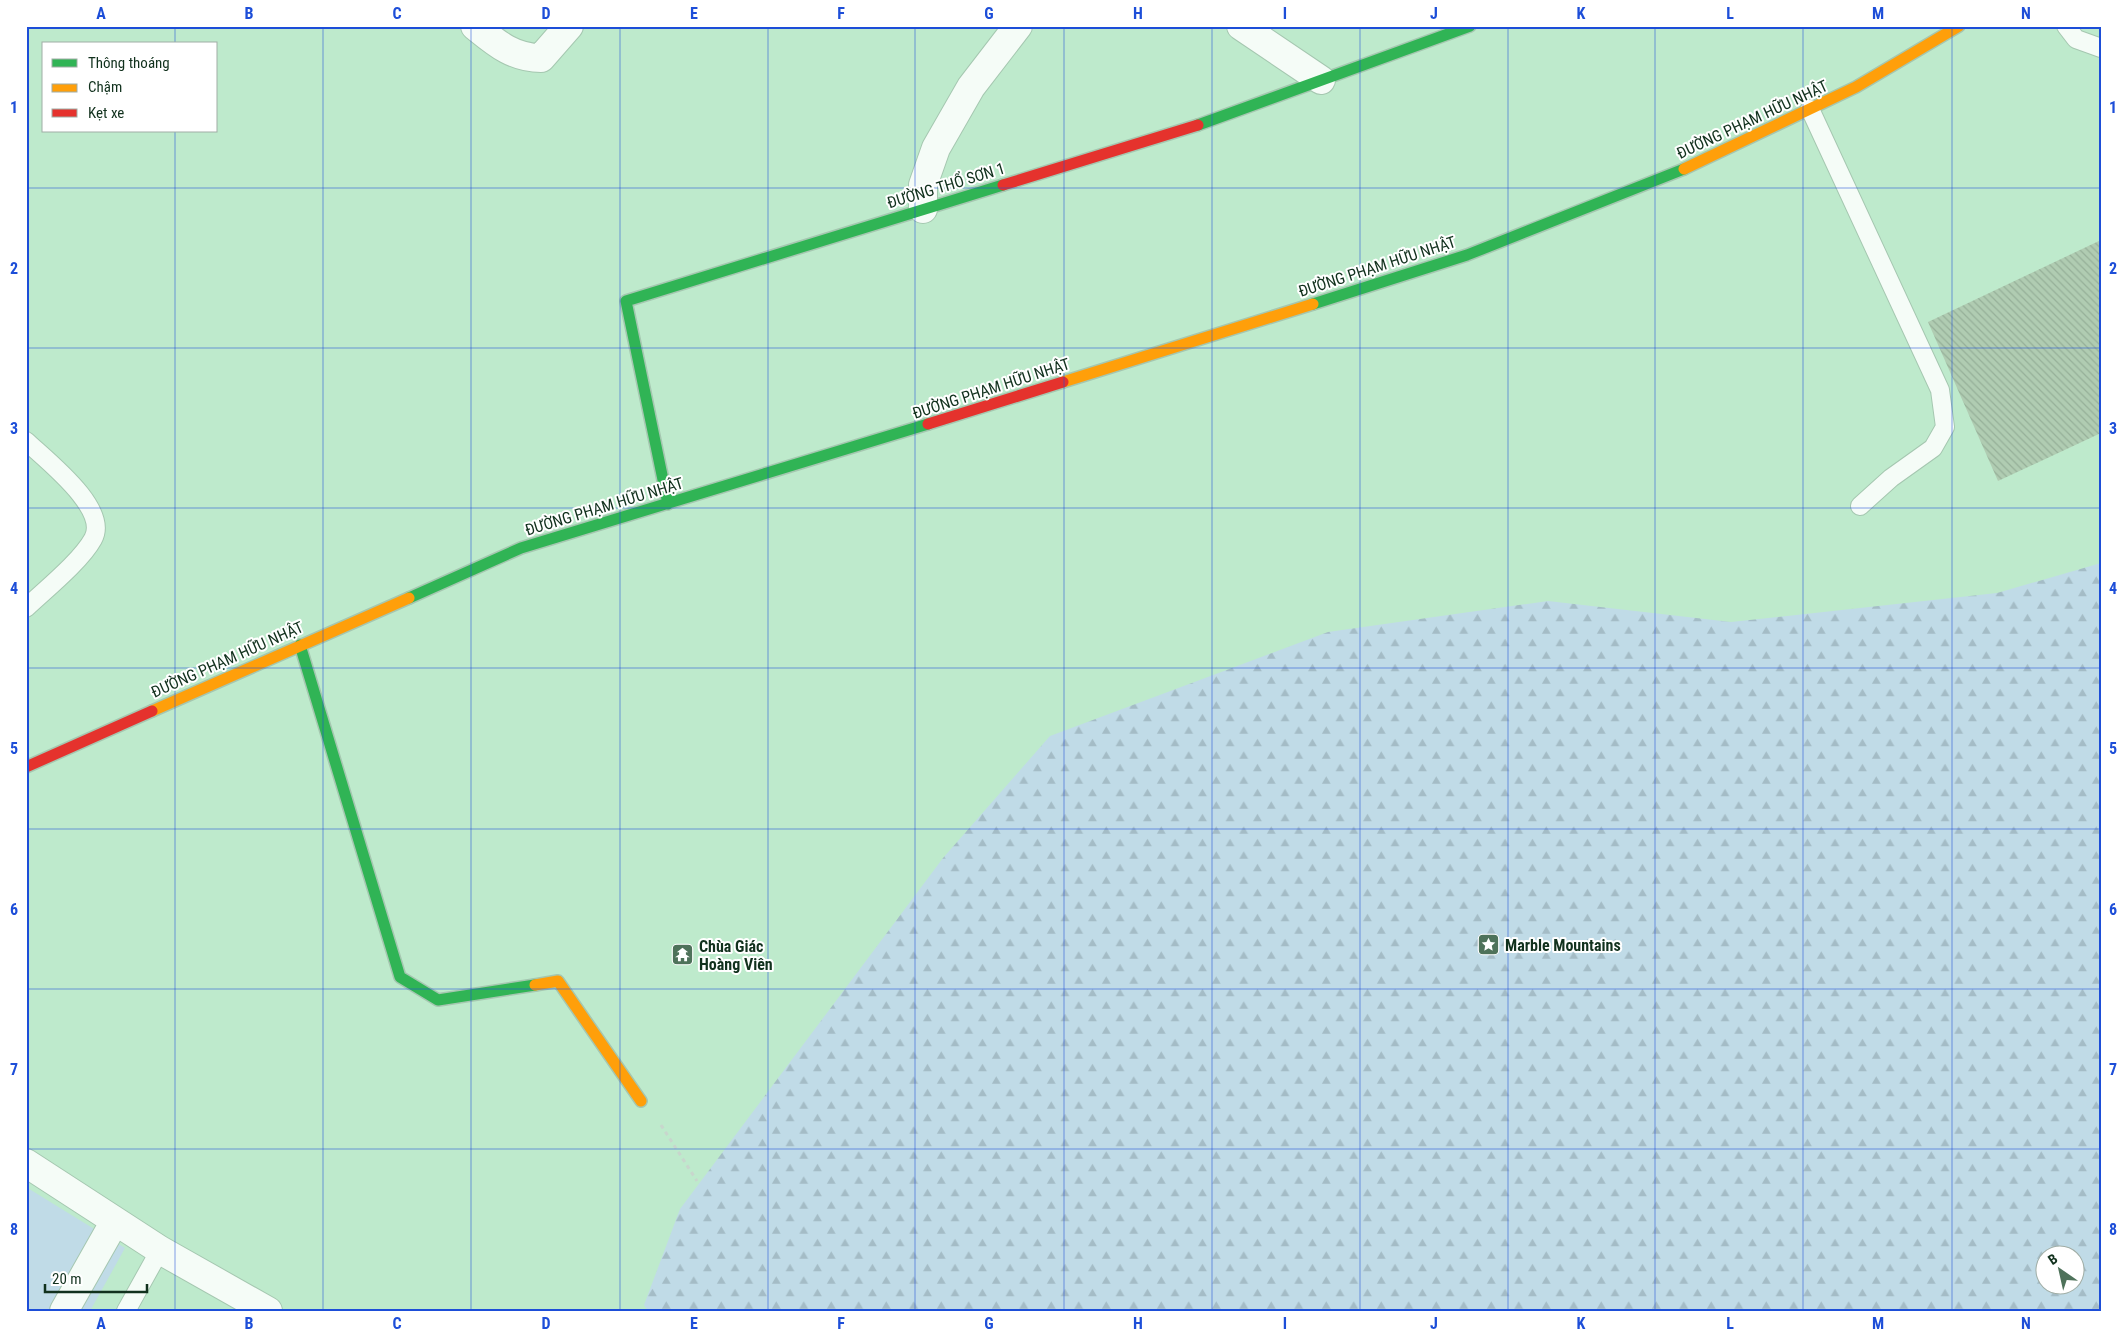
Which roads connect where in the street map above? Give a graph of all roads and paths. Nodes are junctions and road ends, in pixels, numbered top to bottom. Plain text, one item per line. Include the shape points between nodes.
1 (475, 26) edge
2 (569, 26) edge
3 (1018, 26) edge
4 (1241, 26) edge
5 (1470, 26) edge
6 (1959, 26) edge
7 (2066, 26) edge
8 (2101, 48) edge
9 (1321, 80) junction
10 (1810, 109) junction
11 (923, 209) junction
12 (26, 441) edge
13 (668, 504) junction
14 (1860, 506) dead end
15 (26, 608) edge
16 (300, 644) junction
17 (26, 767) edge
18 (641, 1101) dead end
19 (670, 1136) dead end
20 (26, 1163) edge
21 (697, 1181) dead end
22 (114, 1220) junction
23 (160, 1250) junction
24 (64, 1311) edge
25 (126, 1311) edge
26 (268, 1311) edge

1 - 2 street via 505,50 527,58 541,58
3 - 11 street via 971,87 936,148 923,185
4 - 9 street
5 - 9 street, ĐƯỜNG THỔ SƠN 1
6 - 10 street, ĐƯỜNG PHẠM HỮU NHẬT via 1856,87
7 - 8 lane via 2076,39
9 - 11 street, ĐƯỜNG THỔ SƠN 1 via 1202,124
10 - 13 street, ĐƯỜNG PHẠM HỮU NHẬT via 1668,177 1467,254
10 - 14 lane via 1940,390 1945,427 1933,448 1891,478
11 - 13 street, ĐƯỜNG THỔ SƠN 1 via 626,301
12 - 15 lane via 81,494 96,520 94,539
13 - 16 street, ĐƯỜNG PHẠM HỮU NHẬT via 521,548
16 - 17 street, ĐƯỜNG PHẠM HỮU NHẬT
16 - 18 street via 400,977 438,1000 558,981
19 - 21 path
20 - 22 street
22 - 23 street
22 - 24 street
23 - 25 lane
23 - 26 street

